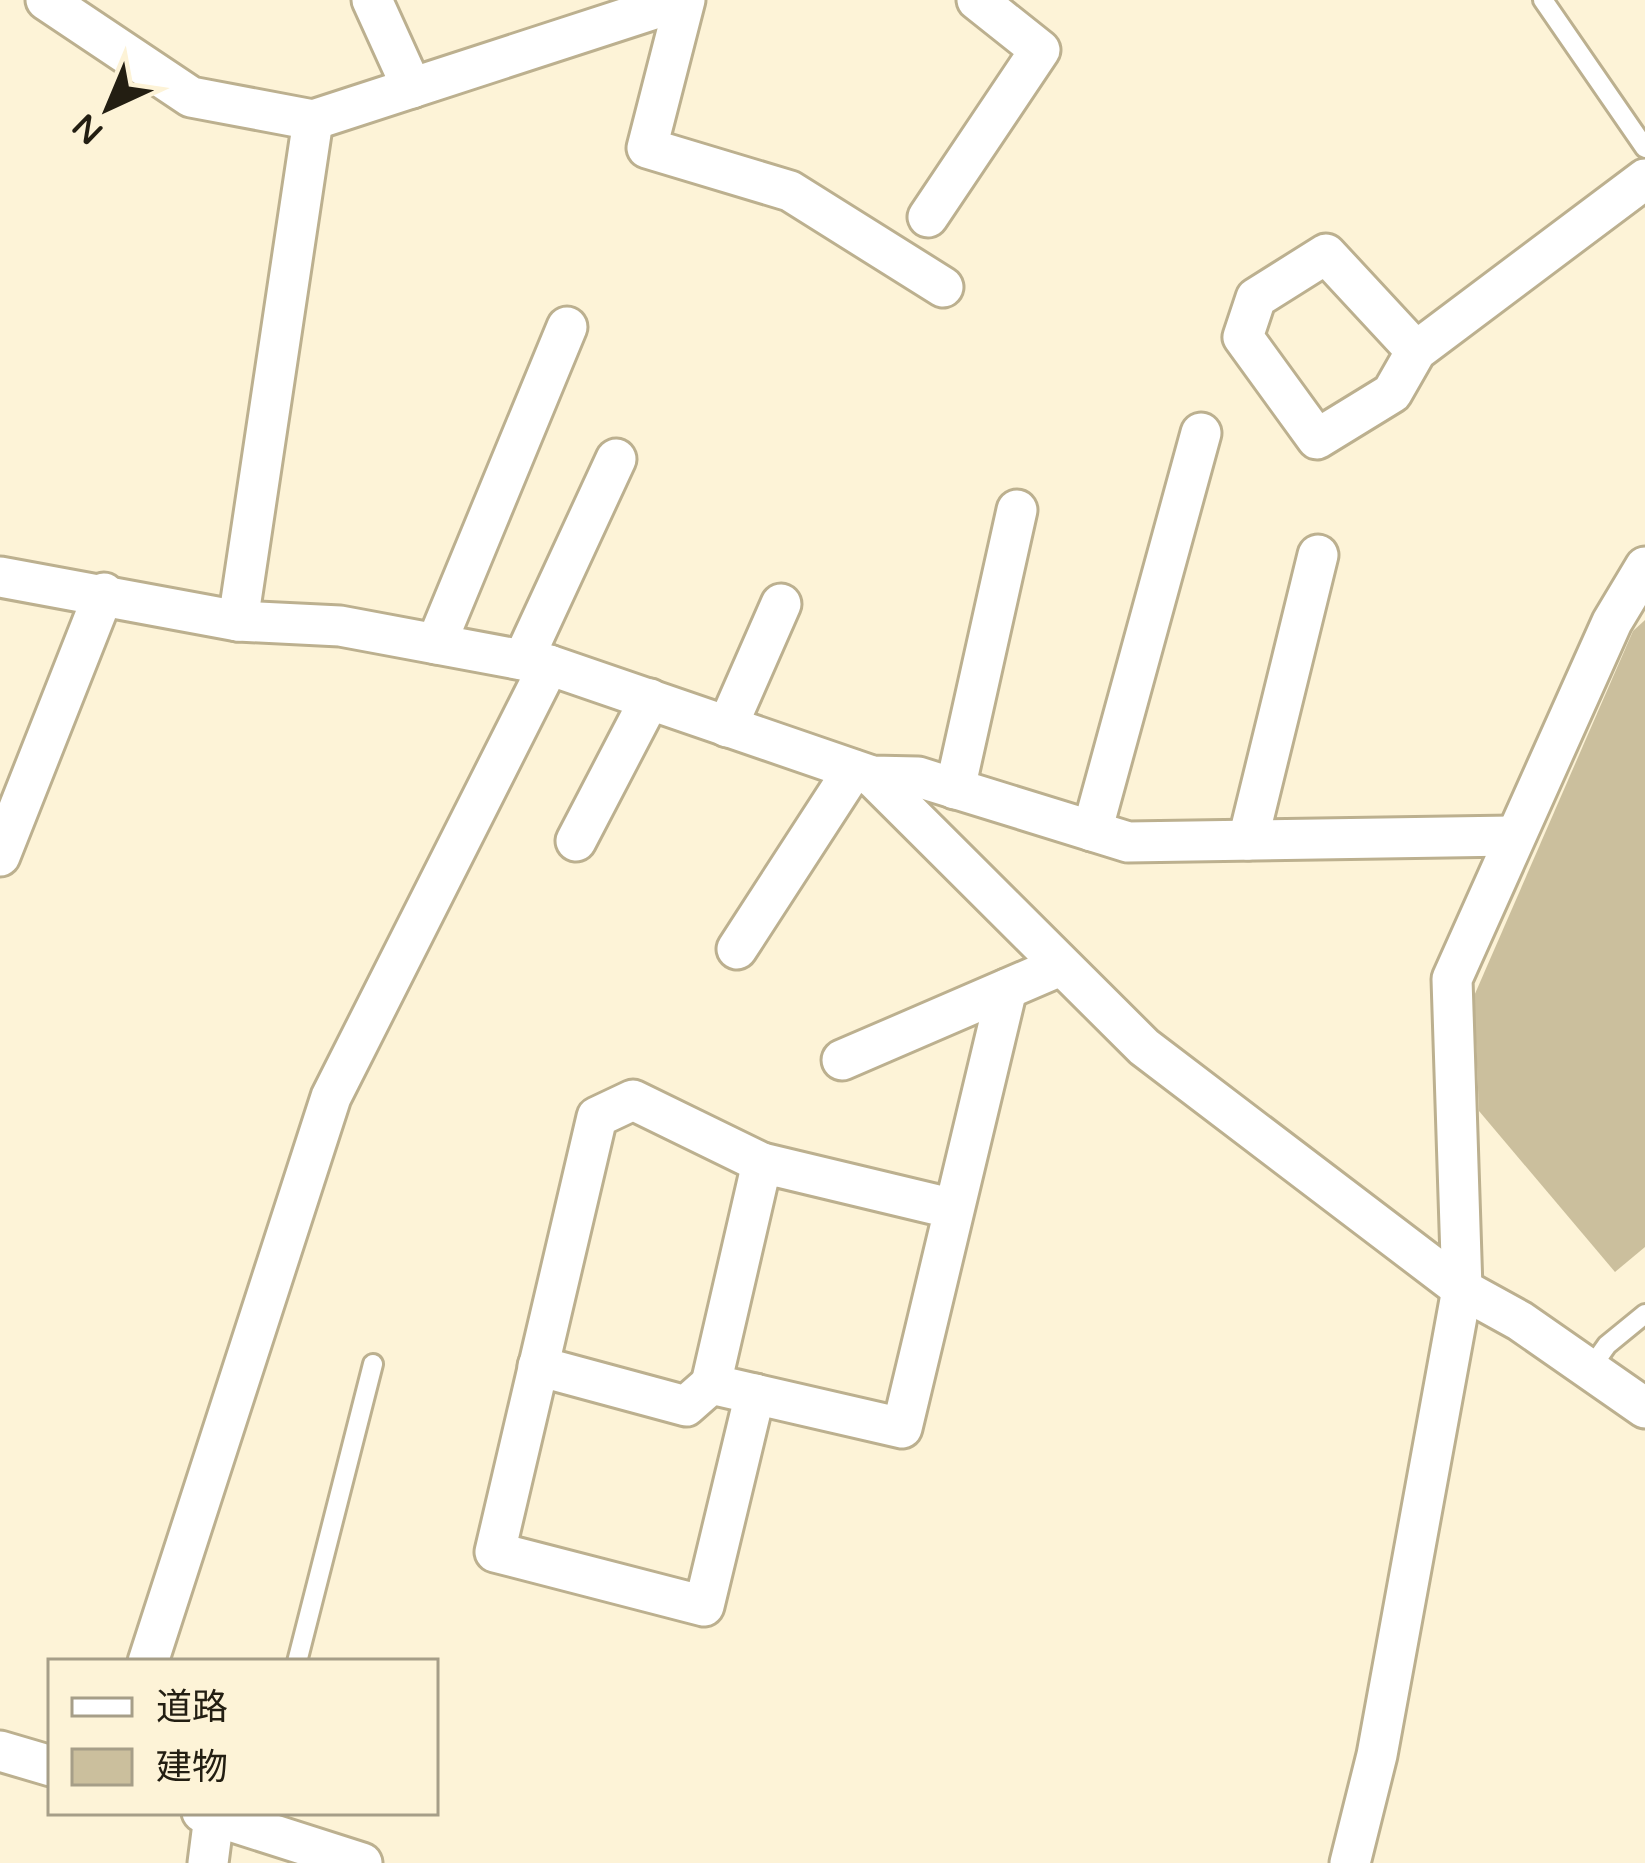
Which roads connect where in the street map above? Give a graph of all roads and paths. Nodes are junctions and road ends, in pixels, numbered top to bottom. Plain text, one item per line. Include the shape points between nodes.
1 (46, 0) edge
2 (372, 0) edge
3 (683, 0) edge
4 (977, 0) edge
5 (1543, 0) edge
6 (412, 88) junction
7 (314, 120) junction
8 (1645, 148) edge
9 (1645, 179) edge
10 (928, 217) dead end
11 (943, 287) dead end
12 (567, 327) dead end
13 (1416, 351) junction
14 (1201, 433) dead end
15 (616, 459) dead end
16 (1017, 510) dead end
17 (1318, 555) dead end
18 (1645, 567) edge
19 (0, 577) edge
20 (104, 593) junction
21 (781, 604) dead end
22 (238, 621) junction
23 (436, 644) junction
24 (536, 663) junction
25 (650, 699) junction
26 (728, 727) junction
27 (862, 773) junction
28 (955, 789) junction
29 (1092, 831) junction
30 (1512, 836) junction
31 (1248, 840) junction
32 (576, 841) dead end
33 (0, 856) edge
34 (737, 949) dead end
35 (1060, 966) junction
36 (1006, 989) junction
37 (842, 1060) dead end
38 (762, 1163) junction
39 (954, 1209) junction
40 (1462, 1289) junction
41 (1645, 1313) edge
42 (373, 1364) dead end
43 (538, 1366) junction
44 (1589, 1369) junction
45 (712, 1384) junction
46 (755, 1394) junction
47 (1645, 1408) edge
48 (149, 1659) edge
49 (299, 1659) edge
50 (0, 1751) edge
51 (48, 1765) edge
52 (208, 1815) edge
53 (216, 1815) edge
54 (258, 1820) edge
55 (208, 1863) edge
56 (362, 1863) edge
57 (1350, 1863) edge

1 - 7 street via 191,98
2 - 6 street
3 - 6 street
3 - 11 street via 646,148 790,191
4 - 10 street via 1040,50
5 - 8 lane
6 - 7 street
7 - 22 street
9 - 13 street
12 - 23 street
13 - 13 street via 1392,393 1317,439 1243,338 1256,298 1326,254
14 - 29 street
15 - 24 street
16 - 28 street
17 - 31 street
18 - 30 street
19 - 20 street
20 - 22 street
20 - 33 street
21 - 26 street
22 - 23 street via 340,626
23 - 24 street
24 - 25 street
24 - 48 street via 331,1097
25 - 26 street
25 - 32 street
26 - 27 street
27 - 28 street
27 - 34 street
27 - 35 street
28 - 29 street
29 - 31 street via 1128,842
30 - 31 street
30 - 40 street via 1452,979
35 - 36 street
35 - 40 street via 1144,1047
36 - 37 street
36 - 39 street
38 - 39 street
38 - 43 street via 633,1100 597,1117
38 - 45 street
39 - 46 street via 902,1428
40 - 44 street
40 - 57 street
41 - 44 lane
42 - 49 lane
43 - 45 street via 686,1406
43 - 46 street via 495,1552 704,1606
44 - 47 street
45 - 46 street
50 - 51 street
52 - 55 street
53 - 54 street
54 - 56 street

